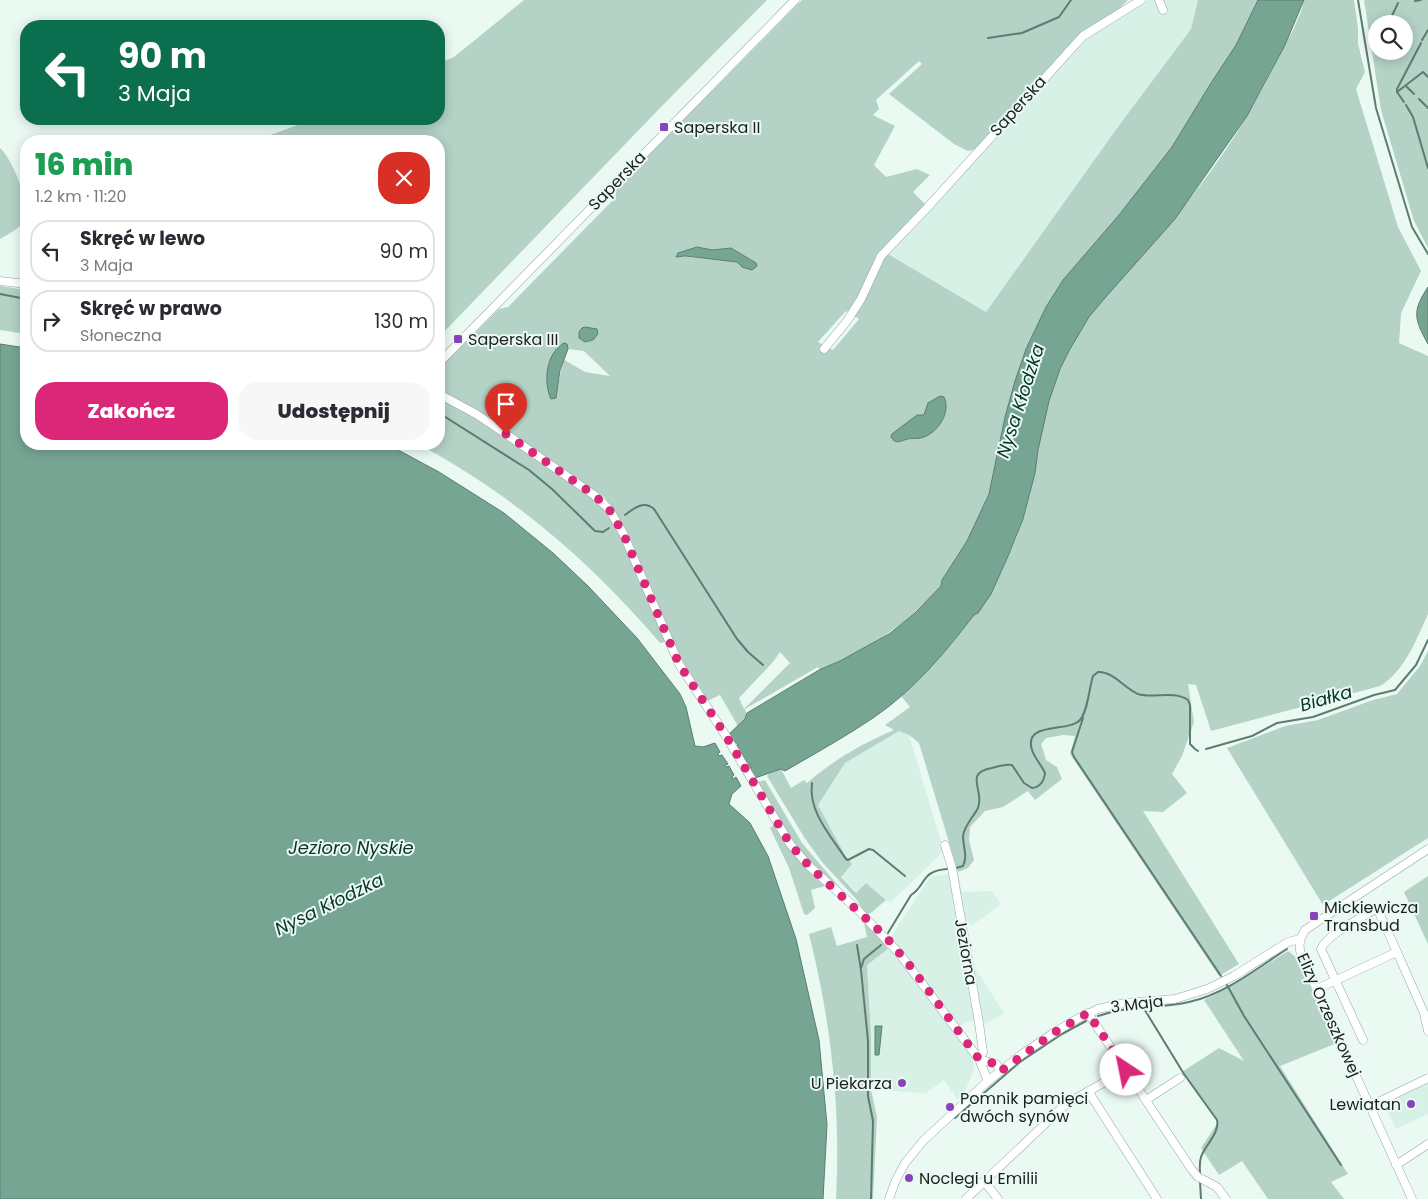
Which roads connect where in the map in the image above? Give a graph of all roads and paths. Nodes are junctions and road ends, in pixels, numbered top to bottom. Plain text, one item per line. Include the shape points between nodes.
1 (795, 0) edge
2 (1141, 0) edge
3 (1159, 0) edge
4 (1163, 10) dead end
5 (0, 281) edge
6 (20, 283) edge
7 (824, 349) dead end
8 (445, 357) edge
9 (445, 397) edge
10 (945, 845) dead end
11 (1428, 848) edge
12 (1300, 939) junction
13 (1397, 952) junction
14 (1335, 980) junction
15 (1317, 989) junction
16 (1088, 1013) junction
17 (1428, 1030) edge
18 (1363, 1040) dead end
19 (979, 1059) junction
20 (1126, 1070) junction
21 (1001, 1071) junction
22 (1180, 1078) dead end
23 (1428, 1078) edge
24 (988, 1081) junction
25 (1088, 1091) junction
26 (1146, 1100) junction
27 (1370, 1106) junction
28 (1428, 1144) edge
29 (1396, 1164) junction
30 (984, 1181) junction
31 (889, 1199) edge
32 (966, 1199) edge
33 (998, 1199) edge
34 (1157, 1199) edge
35 (1226, 1199) edge
36 (1412, 1199) edge

1 - 8 street, Saperska
2 - 7 street, Saperska via 1083,36 881,256 861,299
3 - 4 street
5 - 6 street
9 - 19 street via 506,434 609,509 623,533 679,664 794,849 886,937
10 - 19 street, Jeziorna via 952,868 979,1023 983,1052
11 - 12 street via 1305,930
12 - 15 street, Elizy Orzeszkowej via 1300,951
12 - 16 street, 3 Maja via 1288,942 1229,979 1200,992 1168,1000 1125,1003
13 - 14 street
13 - 14 street via 1378,908 1322,946
13 - 17 street via 1424,1013
14 - 15 street
14 - 18 street
15 - 27 street, Elizy Orzeszkowej
16 - 20 street
16 - 21 street, 3 Maja via 1050,1035
19 - 21 street via 996,1064
19 - 24 street
20 - 25 street
20 - 26 street
21 - 24 street, 3 Maja
22 - 26 street
23 - 27 street
24 - 31 street, 3 Maja via 911,1155
25 - 30 street via 1066,1104
25 - 34 street
26 - 35 street via 1192,1170 1217,1187
27 - 29 street, Elizy Orzeszkowej
28 - 29 street
29 - 36 street, Elizy Orzeszkowej
30 - 32 street
30 - 33 street

